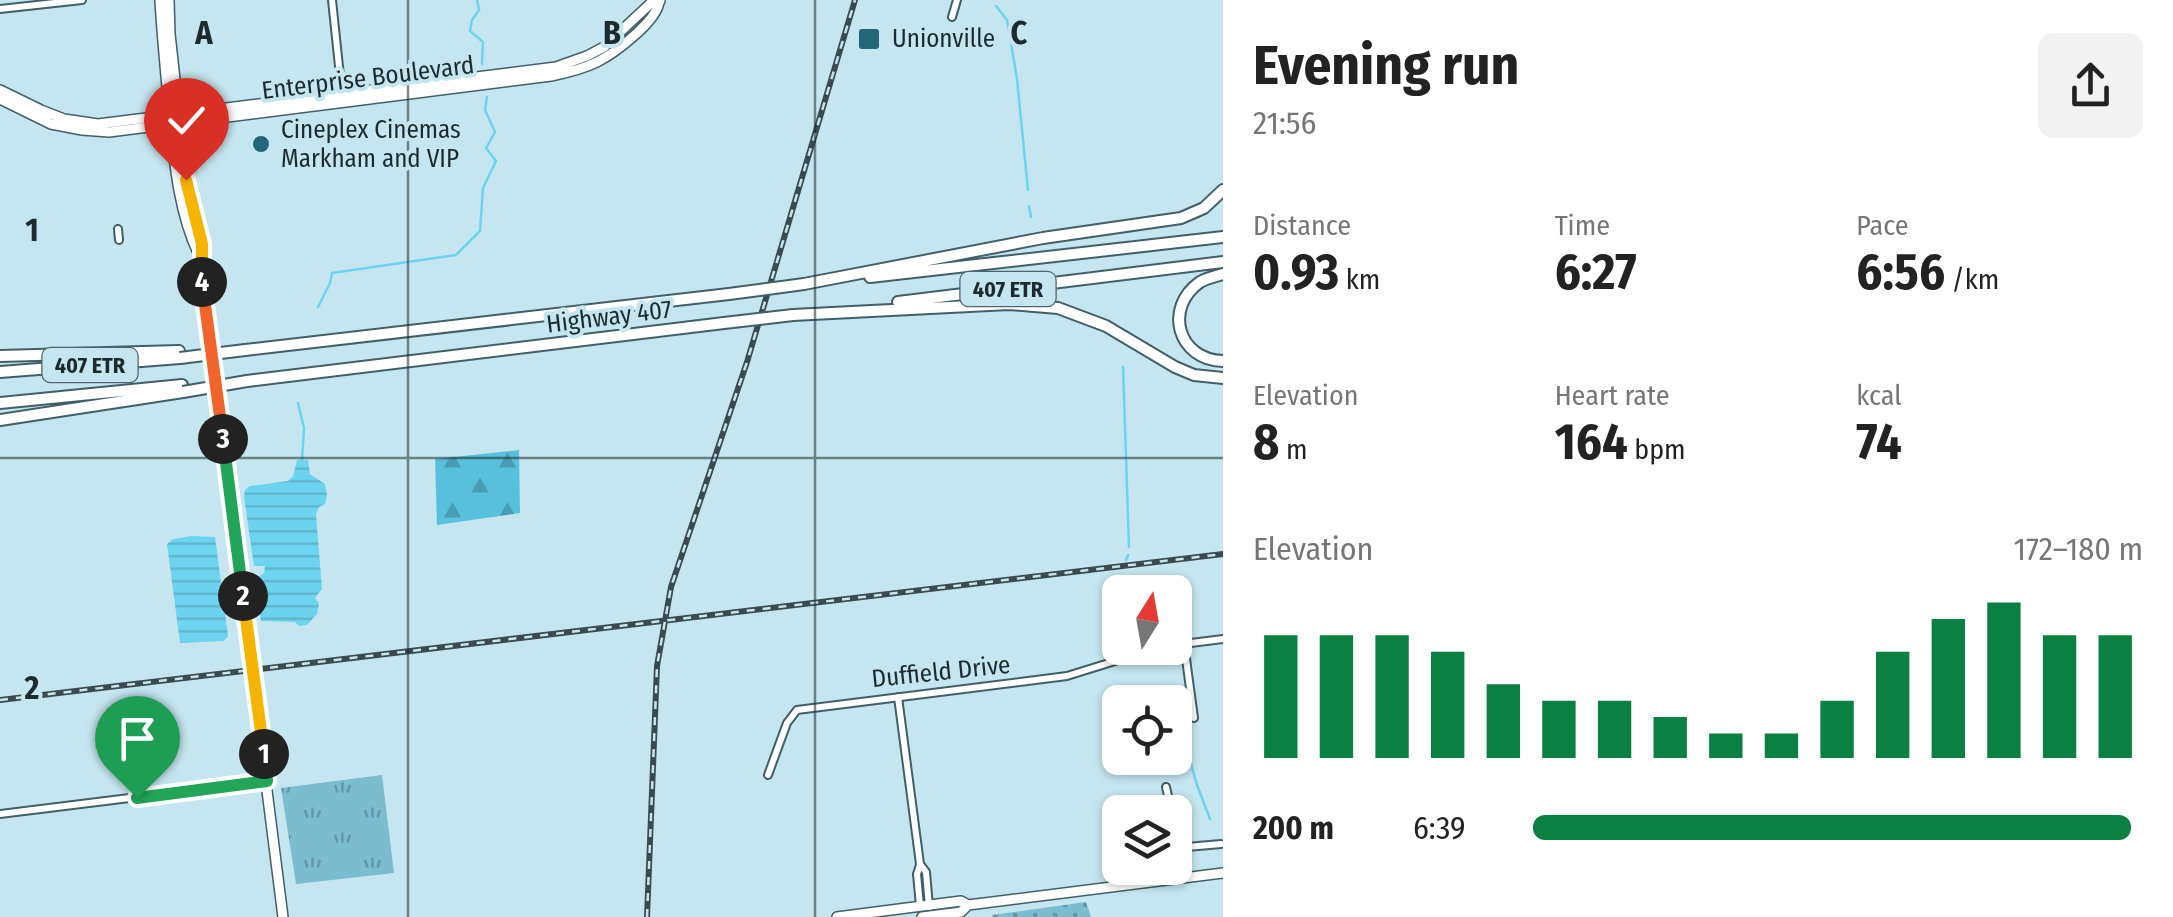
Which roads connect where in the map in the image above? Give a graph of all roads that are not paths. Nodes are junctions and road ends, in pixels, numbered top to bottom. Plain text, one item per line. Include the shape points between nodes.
1 (82, 0) edge
2 (160, 0) edge
3 (169, 0) edge
4 (332, 0) edge
5 (958, 0) edge
6 (660, 1) edge
7 (54, 2) edge
8 (0, 8) edge
9 (952, 17) dead end
10 (0, 90) edge
11 (342, 97) junction
12 (0, 99) edge
13 (175, 120) junction
14 (1223, 190) edge
15 (118, 229) dead end
16 (1223, 237) edge
17 (119, 240) dead end
18 (1223, 262) edge
19 (1223, 274) edge
20 (804, 284) junction
21 (793, 315) junction
22 (179, 354) junction
23 (0, 356) edge
24 (1223, 361) edge
25 (0, 372) edge
26 (1223, 378) edge
27 (183, 388) junction
28 (0, 403) edge
29 (0, 420) edge
30 (1223, 639) edge
31 (1192, 643) edge
32 (1103, 665) edge
33 (1184, 665) edge
34 (898, 697) junction
35 (1194, 718) dead end
36 (768, 775) dead end
37 (267, 781) junction
38 (1166, 787) dead end
39 (1167, 795) edge
40 (0, 814) edge
41 (1221, 844) edge
42 (1192, 847) edge
43 (1223, 873) edge
44 (1192, 877) edge
45 (1125, 885) edge
46 (924, 911) edge
47 (283, 917) edge
48 (836, 917) edge

1 - 7 street
2 - 13 main road
3 - 13 main road
4 - 11 street
5 - 9 street
6 - 11 main road, Enterprise Boulevard via 604,47 556,66
7 - 8 street
10 - 13 main road, Enterprise Boulevard via 80,122
11 - 13 main road, Enterprise Boulevard
12 - 13 main road, Enterprise Boulevard via 50,124 82,130
13 - 37 main road via 178,183 201,260
14 - 20 highway via 1181,218
15 - 17 street
16 - 20 highway, Highway 407 / 407 ETR
18 - 21 highway, Highway 407 / 407 ETR
19 - 24 highway via 1192,290 1180,326 1189,348
20 - 22 highway, Highway 407 / 407 ETR, bridge
21 - 26 highway via 1008,304 1058,308 1106,326 1175,367
21 - 27 highway, Highway 407 / 407 ETR, bridge
22 - 23 highway
22 - 25 highway, Highway 407 / 407 ETR
27 - 28 highway, Highway 407 / 407 ETR
27 - 29 highway
30 - 31 street
32 - 34 street, Duffield Drive via 1068,676
33 - 35 street
34 - 36 street, Duffield Drive via 797,710
34 - 46 street
37 - 40 street
37 - 47 main road
38 - 39 street
41 - 42 street
43 - 44 main road
45 - 46 main road via 968,905 961,912
46 - 48 main road

